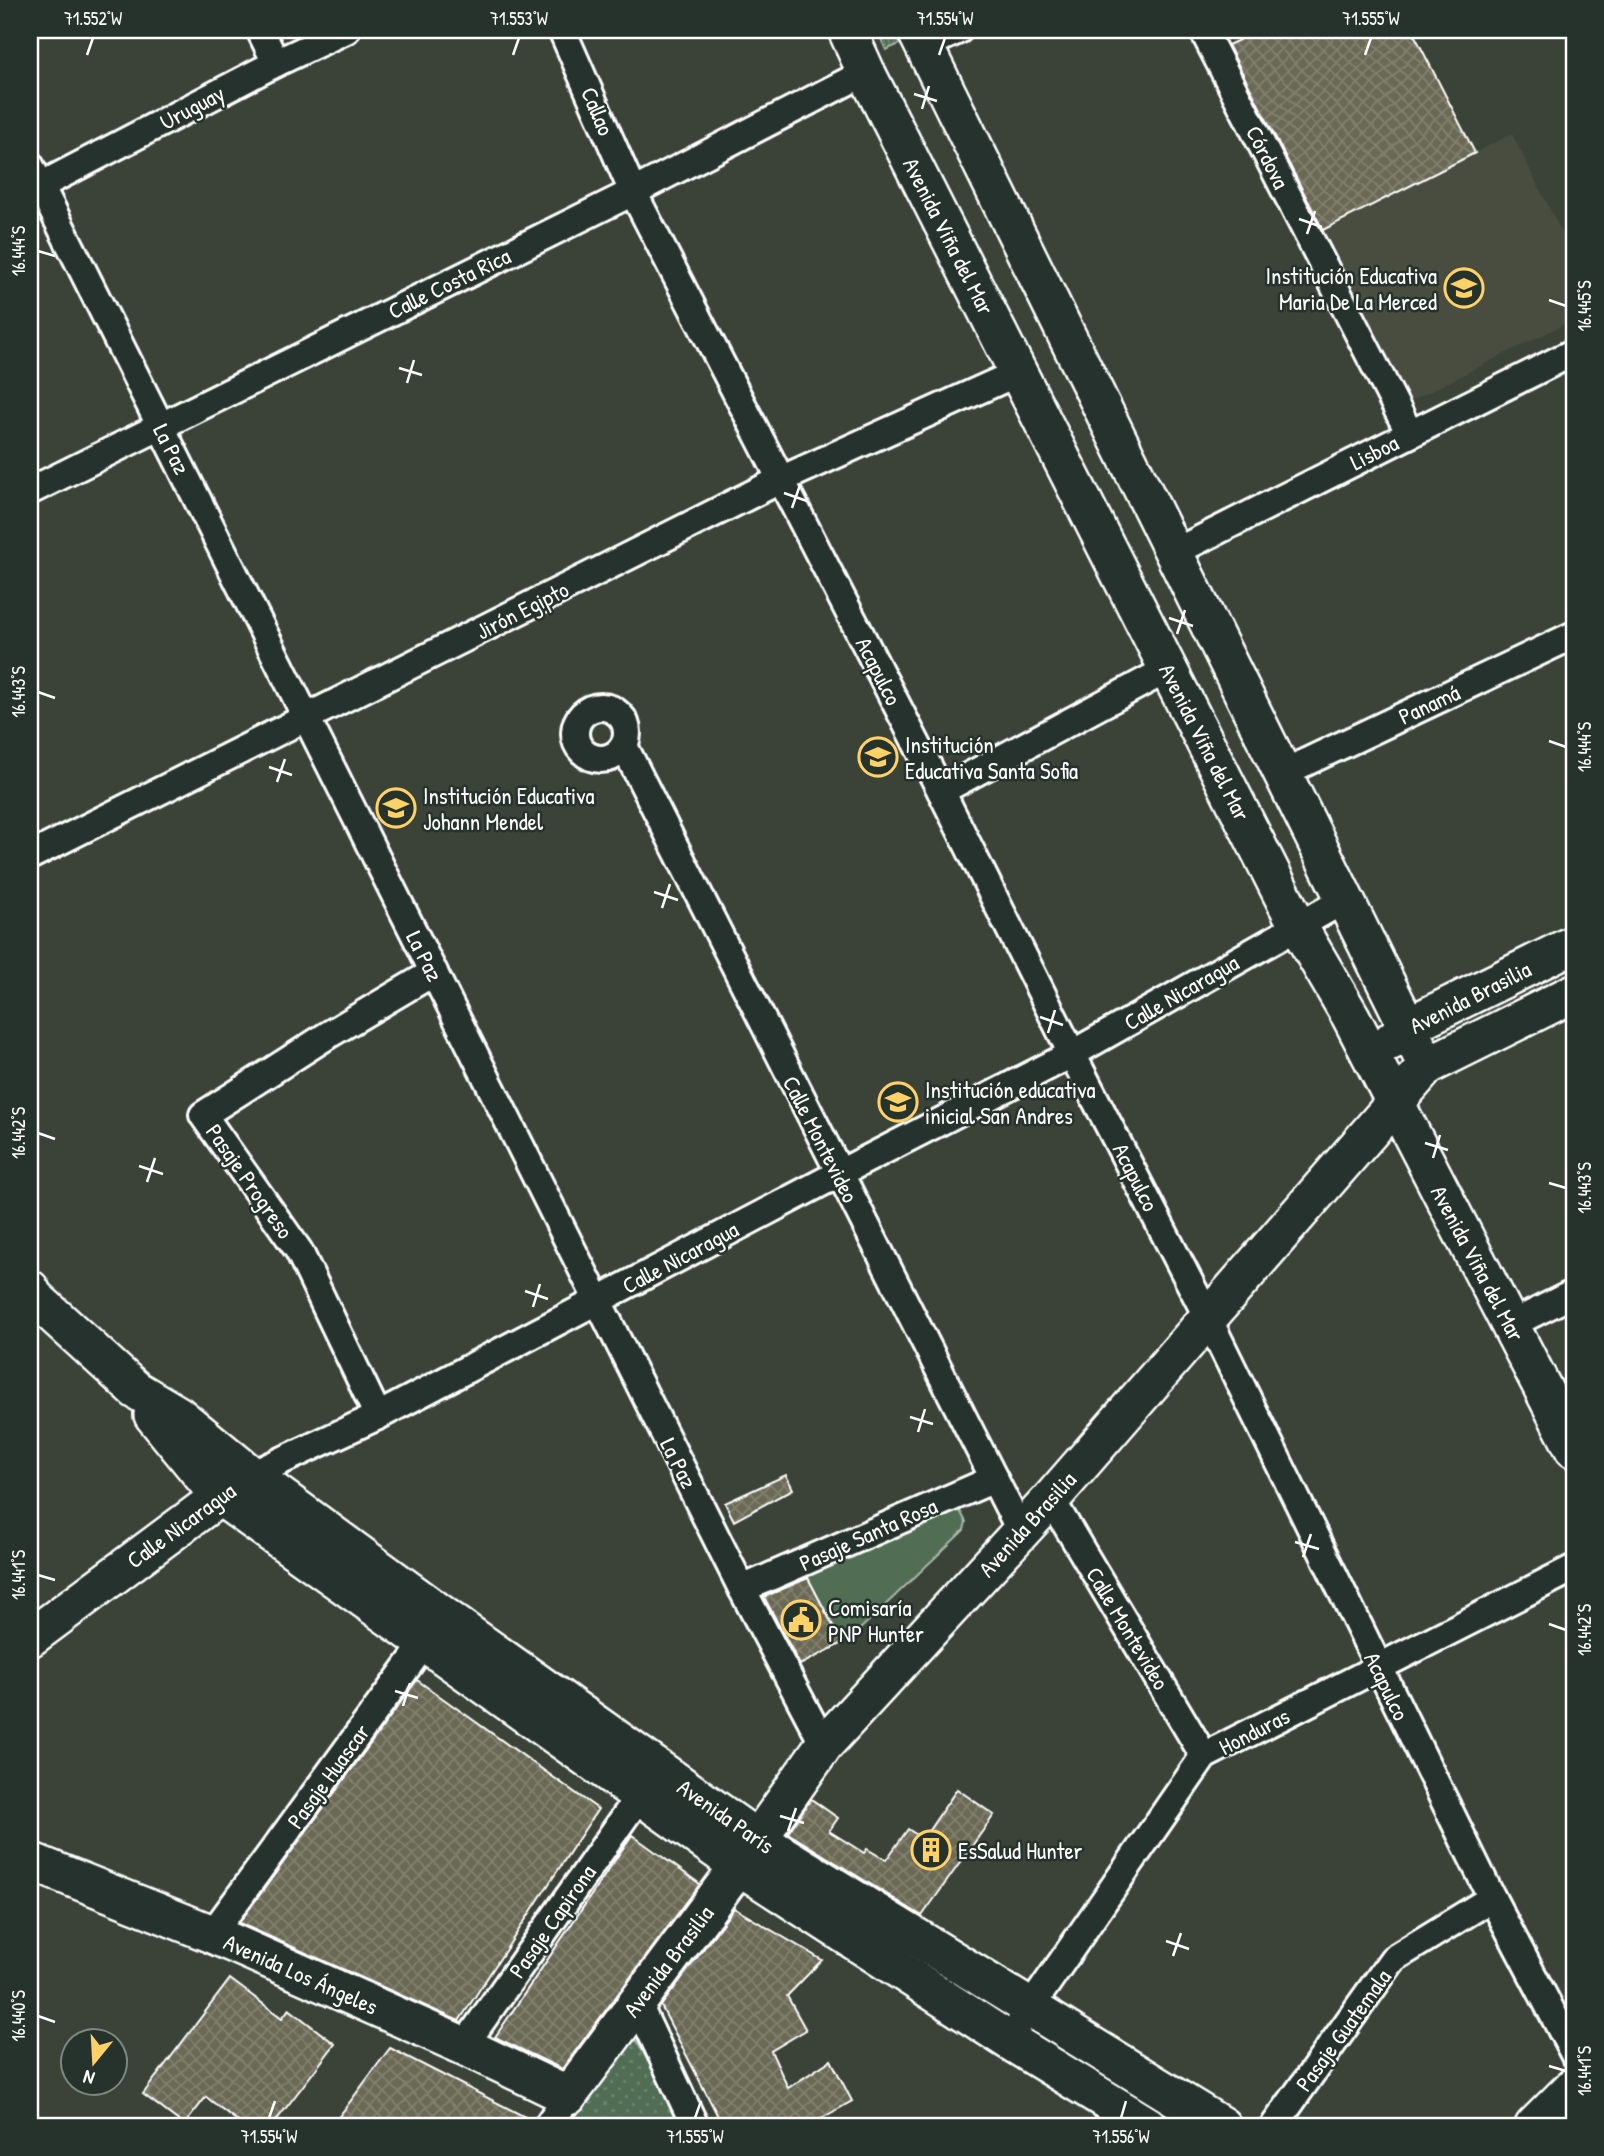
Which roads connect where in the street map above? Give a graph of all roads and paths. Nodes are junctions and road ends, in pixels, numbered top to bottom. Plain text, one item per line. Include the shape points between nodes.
1 (260, 30) edge
2 (346, 30) edge
3 (562, 30) edge
4 (847, 30) edge
5 (959, 30) edge
6 (1203, 30) edge
7 (920, 38) edge
8 (276, 63) junction
9 (866, 72) junction
10 (35, 176) edge
11 (633, 192) junction
12 (1574, 352) edge
13 (1019, 372) junction
14 (160, 426) junction
15 (1410, 434) junction
16 (780, 480) junction
17 (30, 491) edge
18 (1175, 552) junction
19 (1574, 635) edge
20 (1168, 669) junction
21 (307, 719) junction
22 (624, 746) dead end
23 (1283, 773) junction
24 (941, 791) junction
25 (30, 856) edge
26 (1346, 899) junction
27 (1297, 926) junction
28 (1574, 944) edge
29 (434, 972) junction
30 (1574, 993) edge
31 (1408, 1026) junction
32 (1072, 1054) junction
33 (1372, 1058) junction
34 (1427, 1066) junction
35 (1395, 1104) junction
36 (838, 1174) junction
37 (30, 1289) edge
38 (1574, 1293) edge
39 (598, 1300) junction
40 (1208, 1318) junction
41 (1510, 1325) junction
42 (136, 1390) junction
43 (378, 1416) junction
44 (1574, 1449) edge
45 (251, 1475) junction
46 (994, 1479) junction
47 (219, 1496) junction
48 (1051, 1499) junction
49 (1021, 1532) junction
50 (1574, 1568) edge
51 (742, 1588) junction
52 (435, 1630) junction
53 (30, 1638) edge
54 (1378, 1668) junction
55 (824, 1745) junction
56 (1204, 1756) junction
57 (640, 1795) junction
58 (748, 1852) junction
59 (30, 1861) edge
60 (1492, 1898) junction
61 (212, 1934) junction
62 (637, 2002) junction
63 (1029, 2009) junction
64 (1008, 2040) junction
65 (464, 2046) junction
66 (1574, 2054) edge
67 (1574, 2086) edge
68 (568, 2096) junction
69 (547, 2126) edge
70 (695, 2126) edge
71 (1148, 2126) edge
72 (1222, 2126) edge
73 (1274, 2126) edge
74 (1534, 2126) edge

1 - 8 street
2 - 8 street, Uruguay
3 - 11 street, Callao
4 - 9 street, Avenida Viña del Mar
5 - 7 street
6 - 15 street, Córdova
7 - 18 street
8 - 10 street, Uruguay
9 - 11 street, Calle Costa Rica
9 - 13 street, Avenida Viña del Mar
10 - 14 street, La Paz
11 - 14 street, Calle Costa Rica
11 - 16 street, Acapulco
12 - 15 street, Lisboa
13 - 16 street, Jirón Egipto
13 - 20 street, Avenida Viña del Mar
14 - 17 street, Calle Costa Rica
14 - 21 street, La Paz
15 - 18 street, Lisboa
16 - 21 street, Jirón Egipto
16 - 24 street, Acapulco
18 - 23 street
19 - 23 street, Panamá
20 - 24 street
20 - 27 street, Avenida Viña del Mar
21 - 25 street, Jirón Egipto
21 - 29 street, La Paz
22 - 36 street, Calle Montevideo
23 - 26 street
24 - 32 street, Acapulco
26 - 27 street, Calle Nicaragua
26 - 31 street
27 - 32 street, Calle Nicaragua
27 - 33 street, Avenida Viña del Mar
28 - 31 street, Avenida Brasilia
29 - 39 street, La Paz
29 - 43 street, Pasaje Progreso via 203,1115 299,1251
30 - 34 street, Avenida Brasilia
31 - 33 street, Avenida Brasilia
31 - 34 street
32 - 36 street, Calle Nicaragua
32 - 40 street, Acapulco
33 - 35 street, Avenida Viña del Mar
34 - 35 street, Avenida Brasilia
35 - 40 street, Avenida Brasilia
35 - 41 street, Avenida Viña del Mar
36 - 39 street, Calle Nicaragua
36 - 46 street, Calle Montevideo
37 - 42 street
38 - 41 street
39 - 43 street, Calle Nicaragua
39 - 51 street, La Paz
40 - 48 street, Avenida Brasilia
40 - 54 street, Acapulco
41 - 44 street, Avenida Viña del Mar
42 - 45 street, Avenida París via 178,1415
42 - 47 street, Avenida París
43 - 45 street, Calle Nicaragua
45 - 47 street, Calle Nicaragua
45 - 52 street, Avenida París
46 - 49 street, Calle Montevideo
46 - 51 street, Pasaje Santa Rosa
47 - 52 street, Avenida París
47 - 53 street, Calle Nicaragua
48 - 49 street, Avenida Brasilia
48 - 56 street, Calle Montevideo
49 - 55 street, Avenida Brasilia
50 - 54 street, Honduras
51 - 55 street, La Paz
52 - 57 street, Avenida París
52 - 58 street, Avenida París
52 - 61 street, Pasaje Huascar
54 - 56 street, Honduras
54 - 60 street, Acapulco
55 - 58 street, Avenida Brasilia
56 - 63 street, Honduras
57 - 58 street, Avenida París
57 - 65 street, Pasaje Capirona
58 - 62 street, Avenida Brasilia
58 - 63 street, Avenida París
58 - 64 street, Avenida París
59 - 61 street, Avenida Los Ángeles
60 - 66 street, Acapulco
60 - 73 street, Pasaje Guatemala via 1394,1959
61 - 65 street, Avenida Los Ángeles
62 - 68 street, Avenida Brasilia
62 - 70 street
63 - 64 street, Honduras
63 - 72 street, Avenida París
64 - 71 street, Avenida París
65 - 68 street, Avenida Los Ángeles
67 - 74 street
68 - 69 street, Avenida Brasilia

